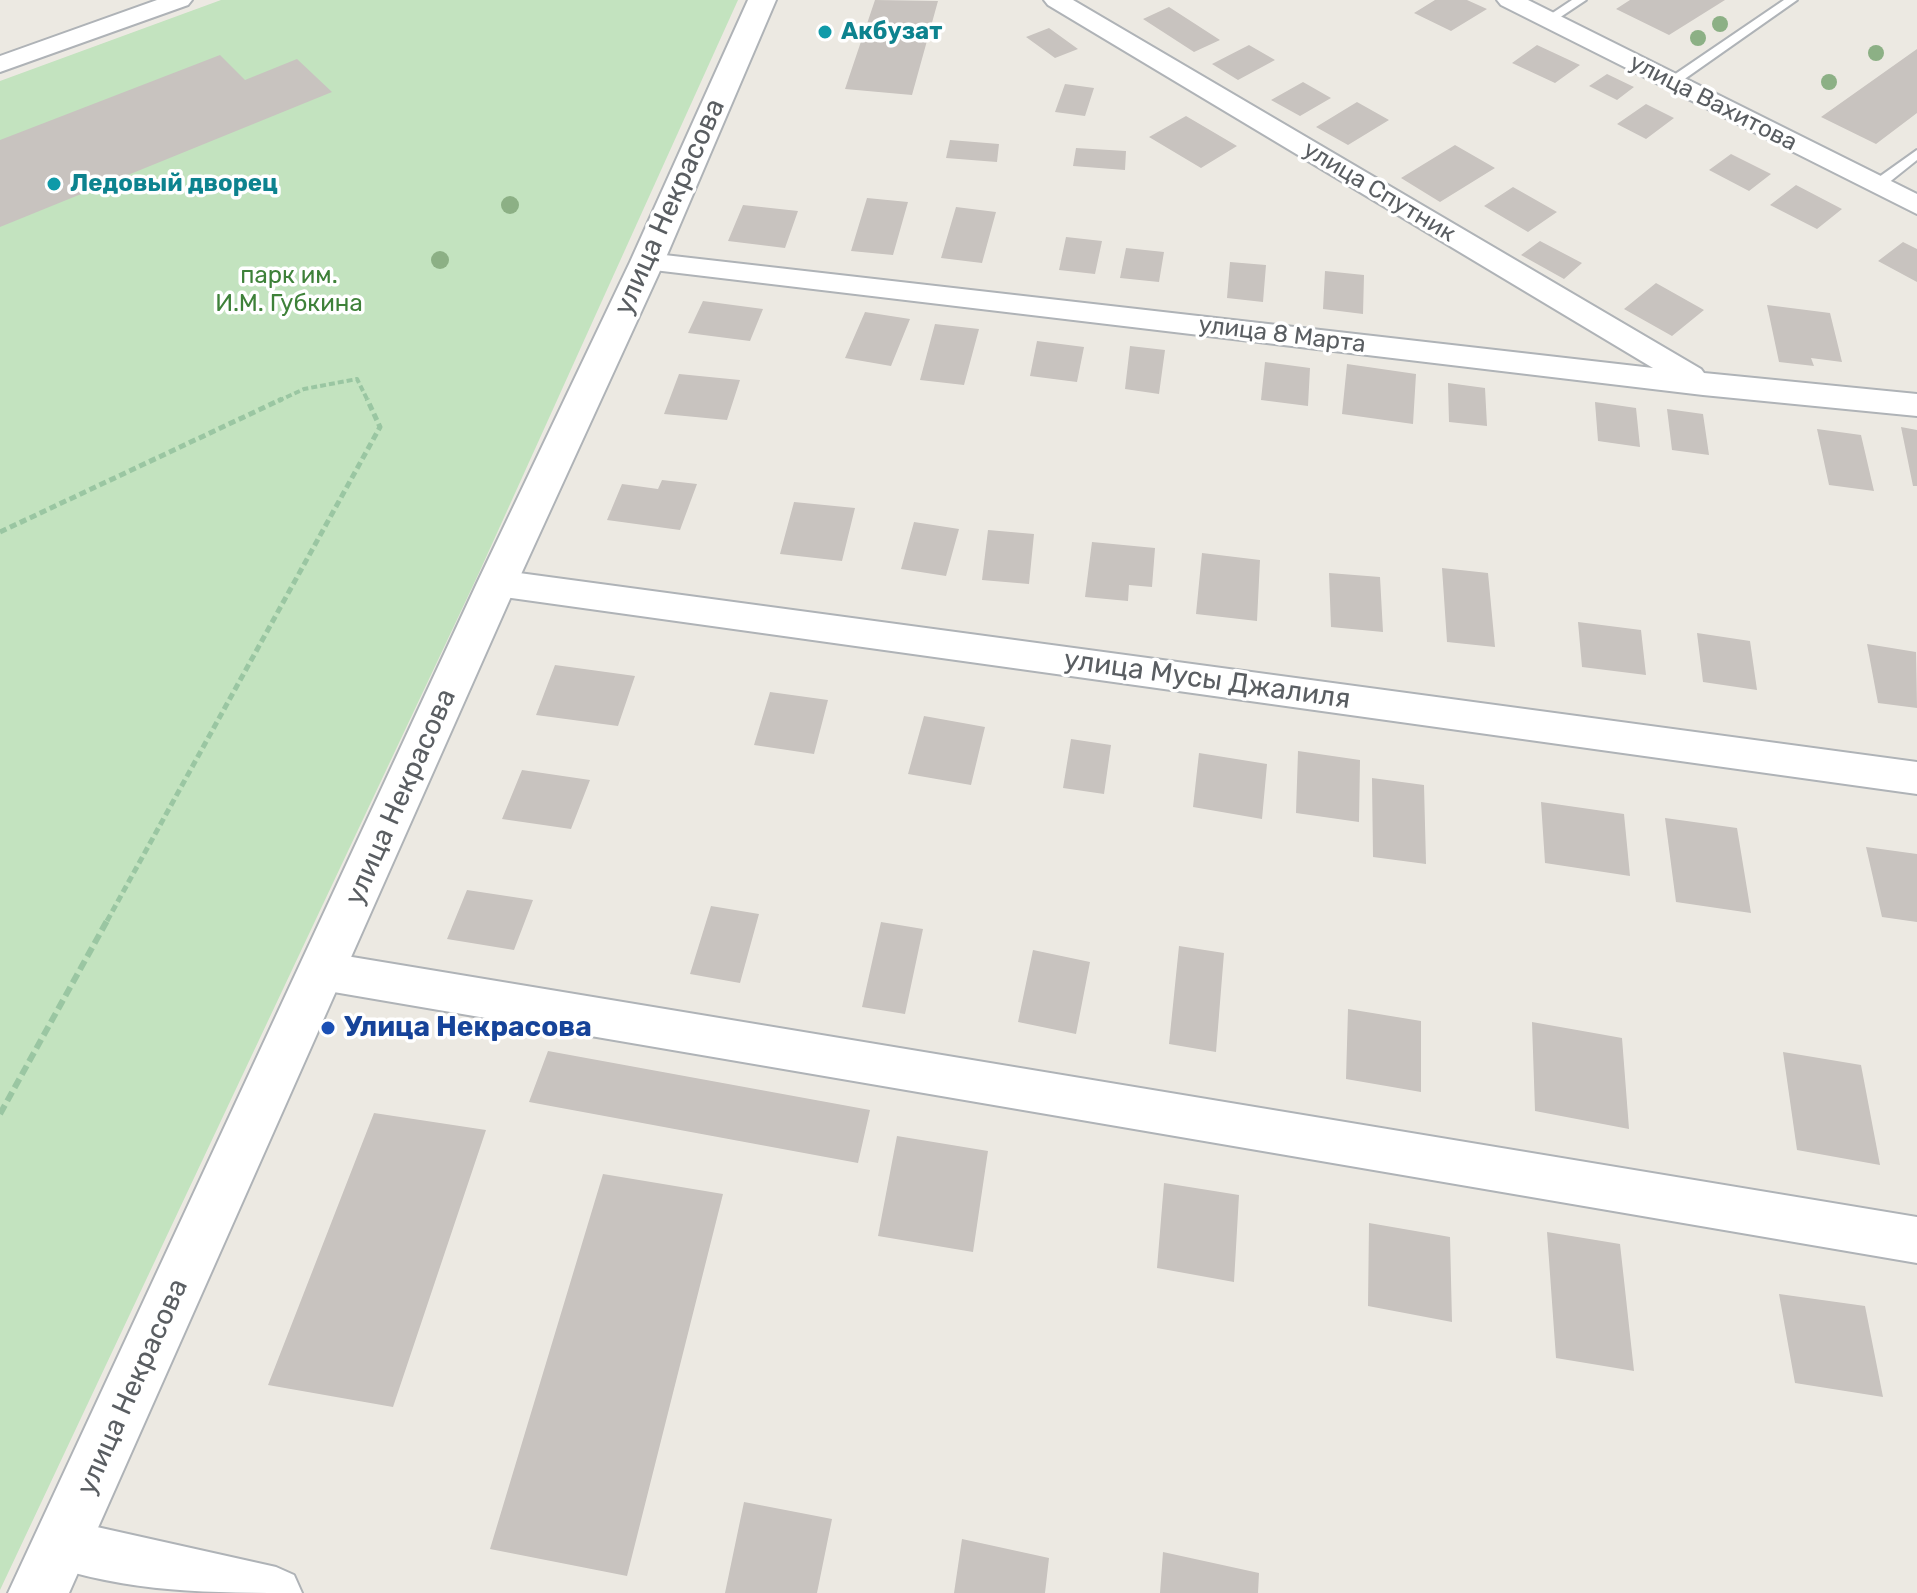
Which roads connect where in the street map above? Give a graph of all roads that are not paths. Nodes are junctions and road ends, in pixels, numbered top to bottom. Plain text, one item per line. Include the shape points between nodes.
1 (180, 0) edge
2 (762, 0) edge
3 (1056, 0) edge
4 (1509, 0) edge
5 (1580, 0) edge
6 (1791, 0) edge
7 (1549, 20) junction
8 (0, 64) edge
9 (1672, 82) junction
10 (1917, 154) edge
11 (1877, 185) junction
12 (1917, 205) edge
13 (647, 262) junction
14 (1703, 384) junction
15 (1917, 405) edge
16 (497, 583) junction
17 (1917, 778) edge
18 (322, 971) junction
19 (1917, 1240) edge
20 (61, 1545) junction
21 (38, 1593) edge
22 (276, 1593) edge

1 - 8 street
2 - 13 street, улица Некрасова
3 - 14 street, улица Спутник
4 - 7 street, улица Вахитова
5 - 7 lane
6 - 9 lane
7 - 9 street, улица Вахитова
9 - 11 street, улица Вахитова
10 - 11 lane
11 - 12 street, улица Вахитова
13 - 14 street, улица 8 Марта
13 - 16 street, улица Некрасова
14 - 15 street, улица 8 Марта
16 - 17 street, улица Мусы Джалиля
16 - 18 street, улица Некрасова
18 - 19 street
18 - 20 street, улица Некрасова
20 - 21 street, улица Некрасова
20 - 22 street

